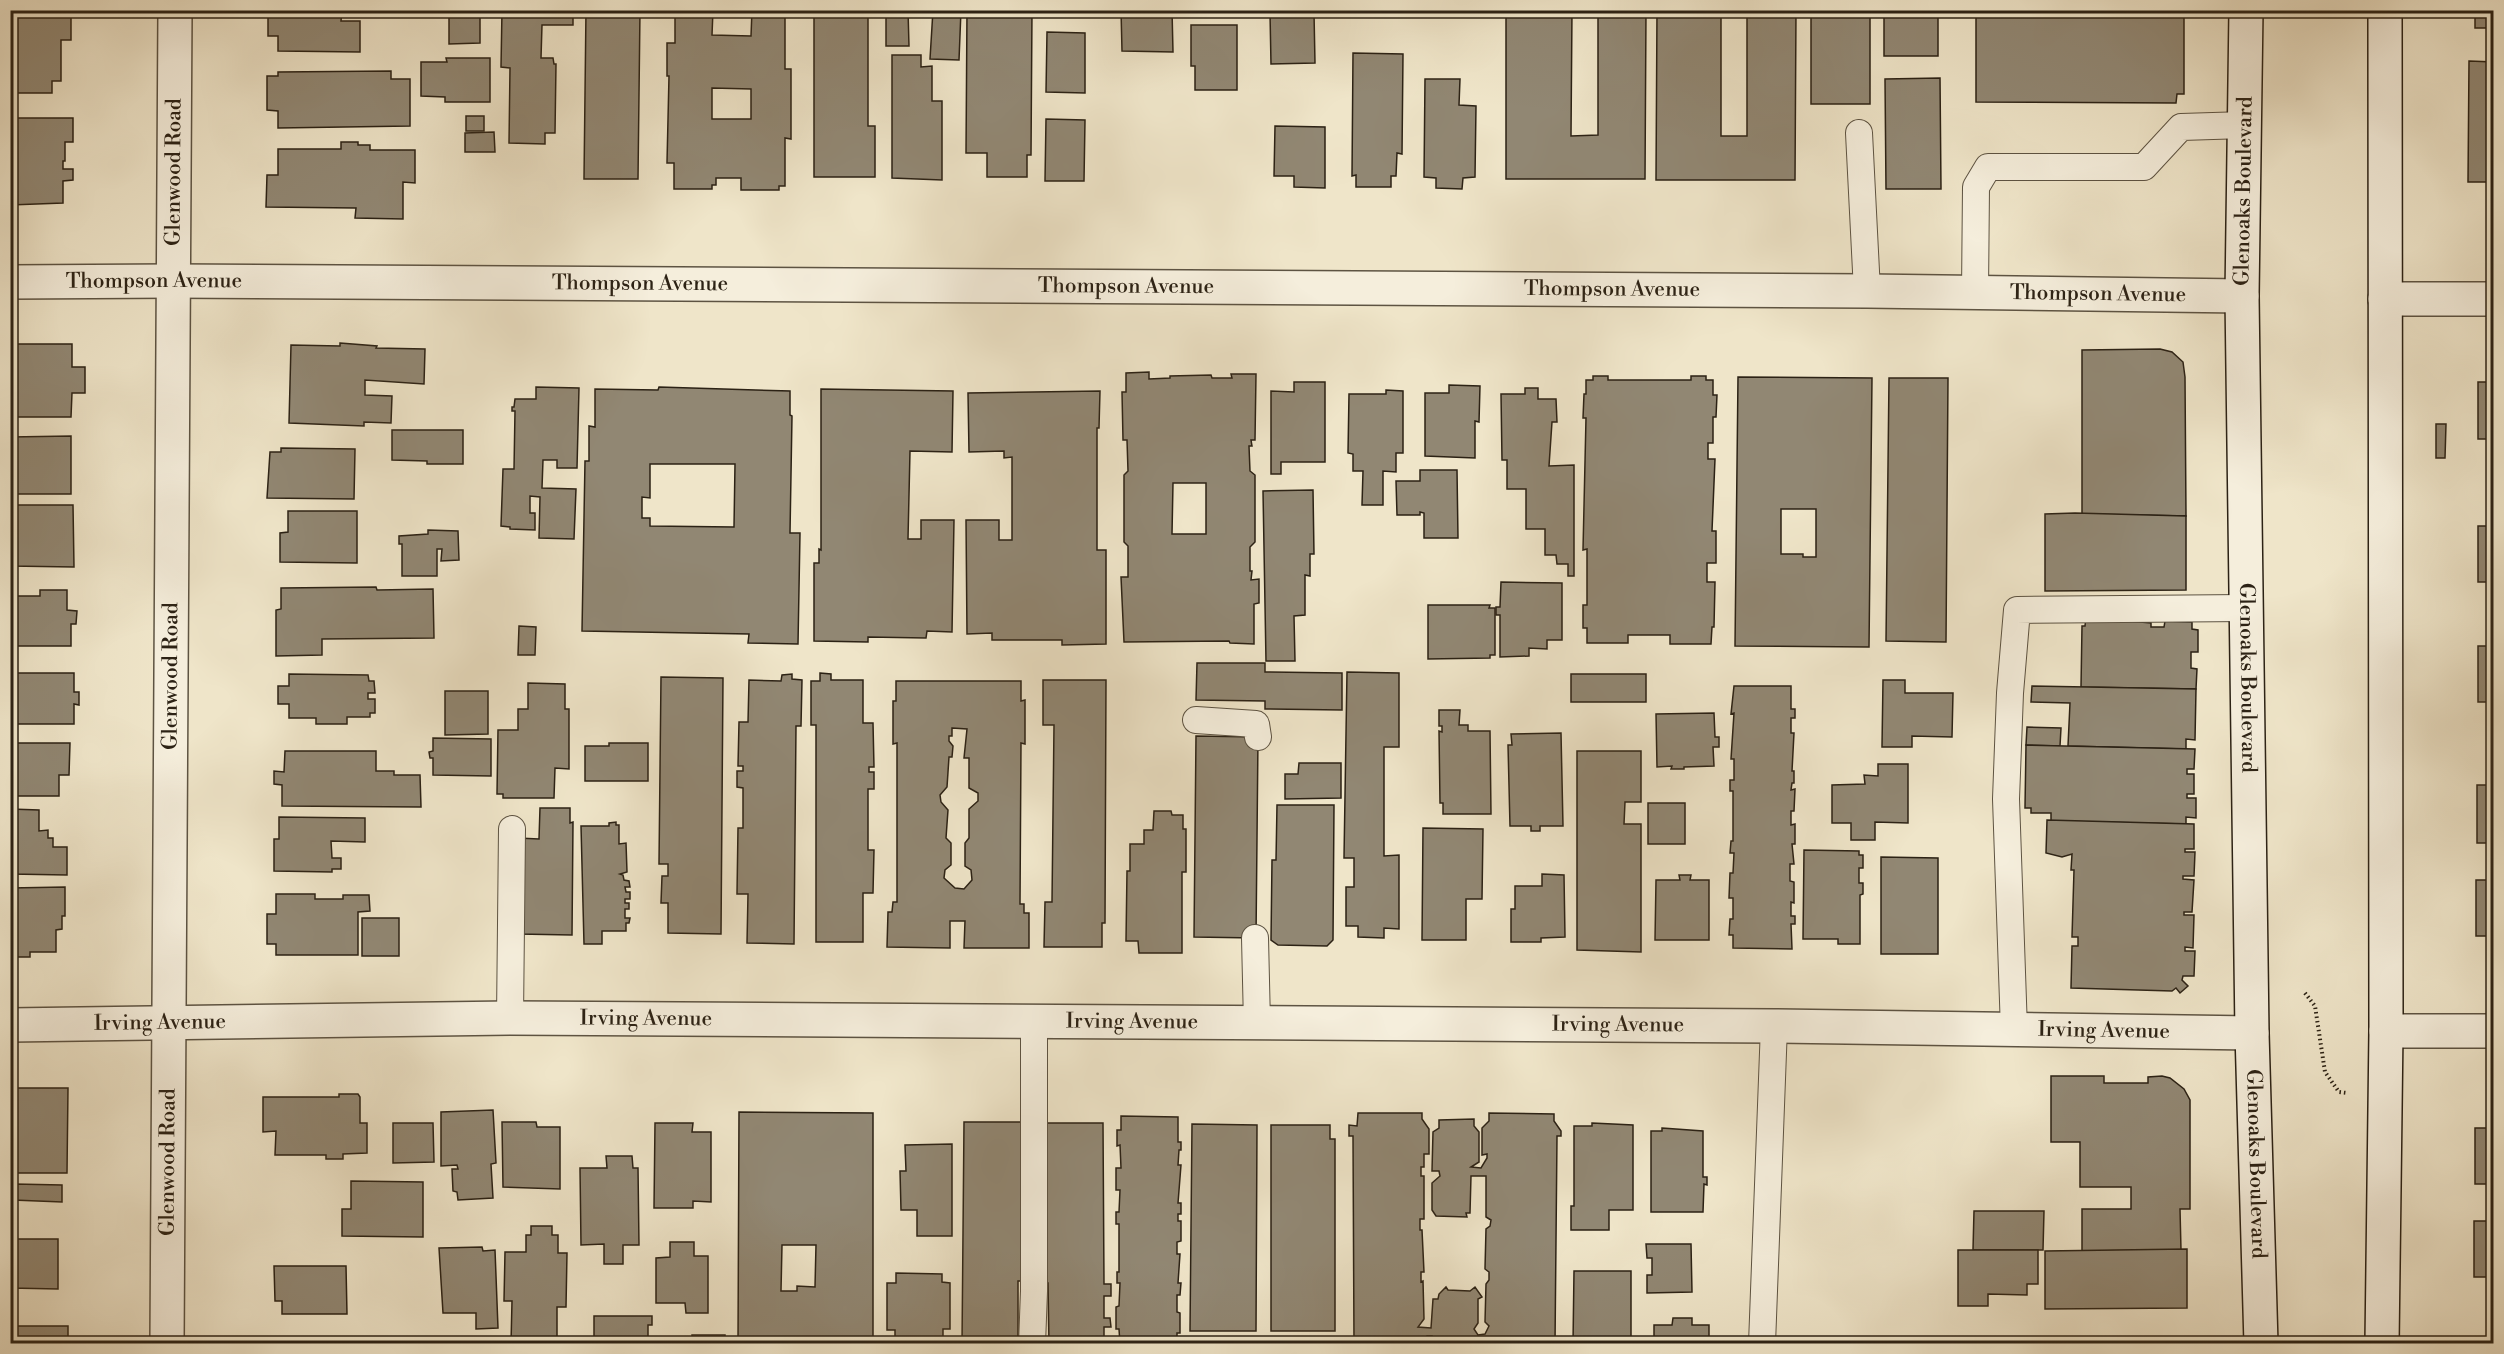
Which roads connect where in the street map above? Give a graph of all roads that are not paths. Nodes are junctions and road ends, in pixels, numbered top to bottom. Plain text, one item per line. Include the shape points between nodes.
1 (175, 10) edge
2 (2246, 10) edge
3 (2385, 10) edge
4 (2245, 125) junction
5 (1859, 133) dead end
6 (173, 281) junction
7 (10, 282) edge
8 (1867, 291) junction
9 (1975, 292) junction
10 (2242, 296) junction
11 (2385, 299) junction
12 (2493, 299) edge
13 (2246, 608) junction
14 (1196, 720) dead end
15 (1257, 737) dead end
16 (512, 830) dead end
17 (1255, 938) dead end
18 (510, 1018) junction
19 (1034, 1022) junction
20 (1257, 1023) junction
21 (171, 1024) junction
22 (10, 1025) edge
23 (1774, 1026) junction
24 (2014, 1030) junction
25 (2386, 1031) junction
26 (2493, 1031) edge
27 (2252, 1033) junction
28 (167, 1344) edge
29 (1032, 1344) edge
30 (1762, 1344) edge
31 (2261, 1344) edge
32 (2382, 1344) edge

1 - 6 street, Glenwood Road
2 - 4 street, Glenoaks Boulevard
3 - 11 street
4 - 9 lane via 2181,127 2144,167 1988,167 1976,187
4 - 10 street, Glenoaks Boulevard
5 - 8 lane
6 - 7 street, Thompson Avenue
6 - 8 street, Thompson Avenue
6 - 21 street, Glenwood Road
8 - 9 street, Thompson Avenue
9 - 10 street, Thompson Avenue
10 - 13 street, Glenoaks Boulevard
11 - 12 street
11 - 25 street
13 - 24 lane via 2017,610 2006,799
13 - 27 street, Glenoaks Boulevard
14 - 15 lane via 1256,724
16 - 18 lane
17 - 20 lane
18 - 19 street, Irving Avenue
18 - 21 street, Irving Avenue
19 - 20 street, Irving Avenue
19 - 29 lane
20 - 23 street, Irving Avenue
21 - 22 street, Irving Avenue
21 - 28 street, Glenwood Road
23 - 24 street, Irving Avenue
23 - 30 lane
24 - 27 street, Irving Avenue
25 - 26 street
25 - 32 street
27 - 31 street, Glenoaks Boulevard

